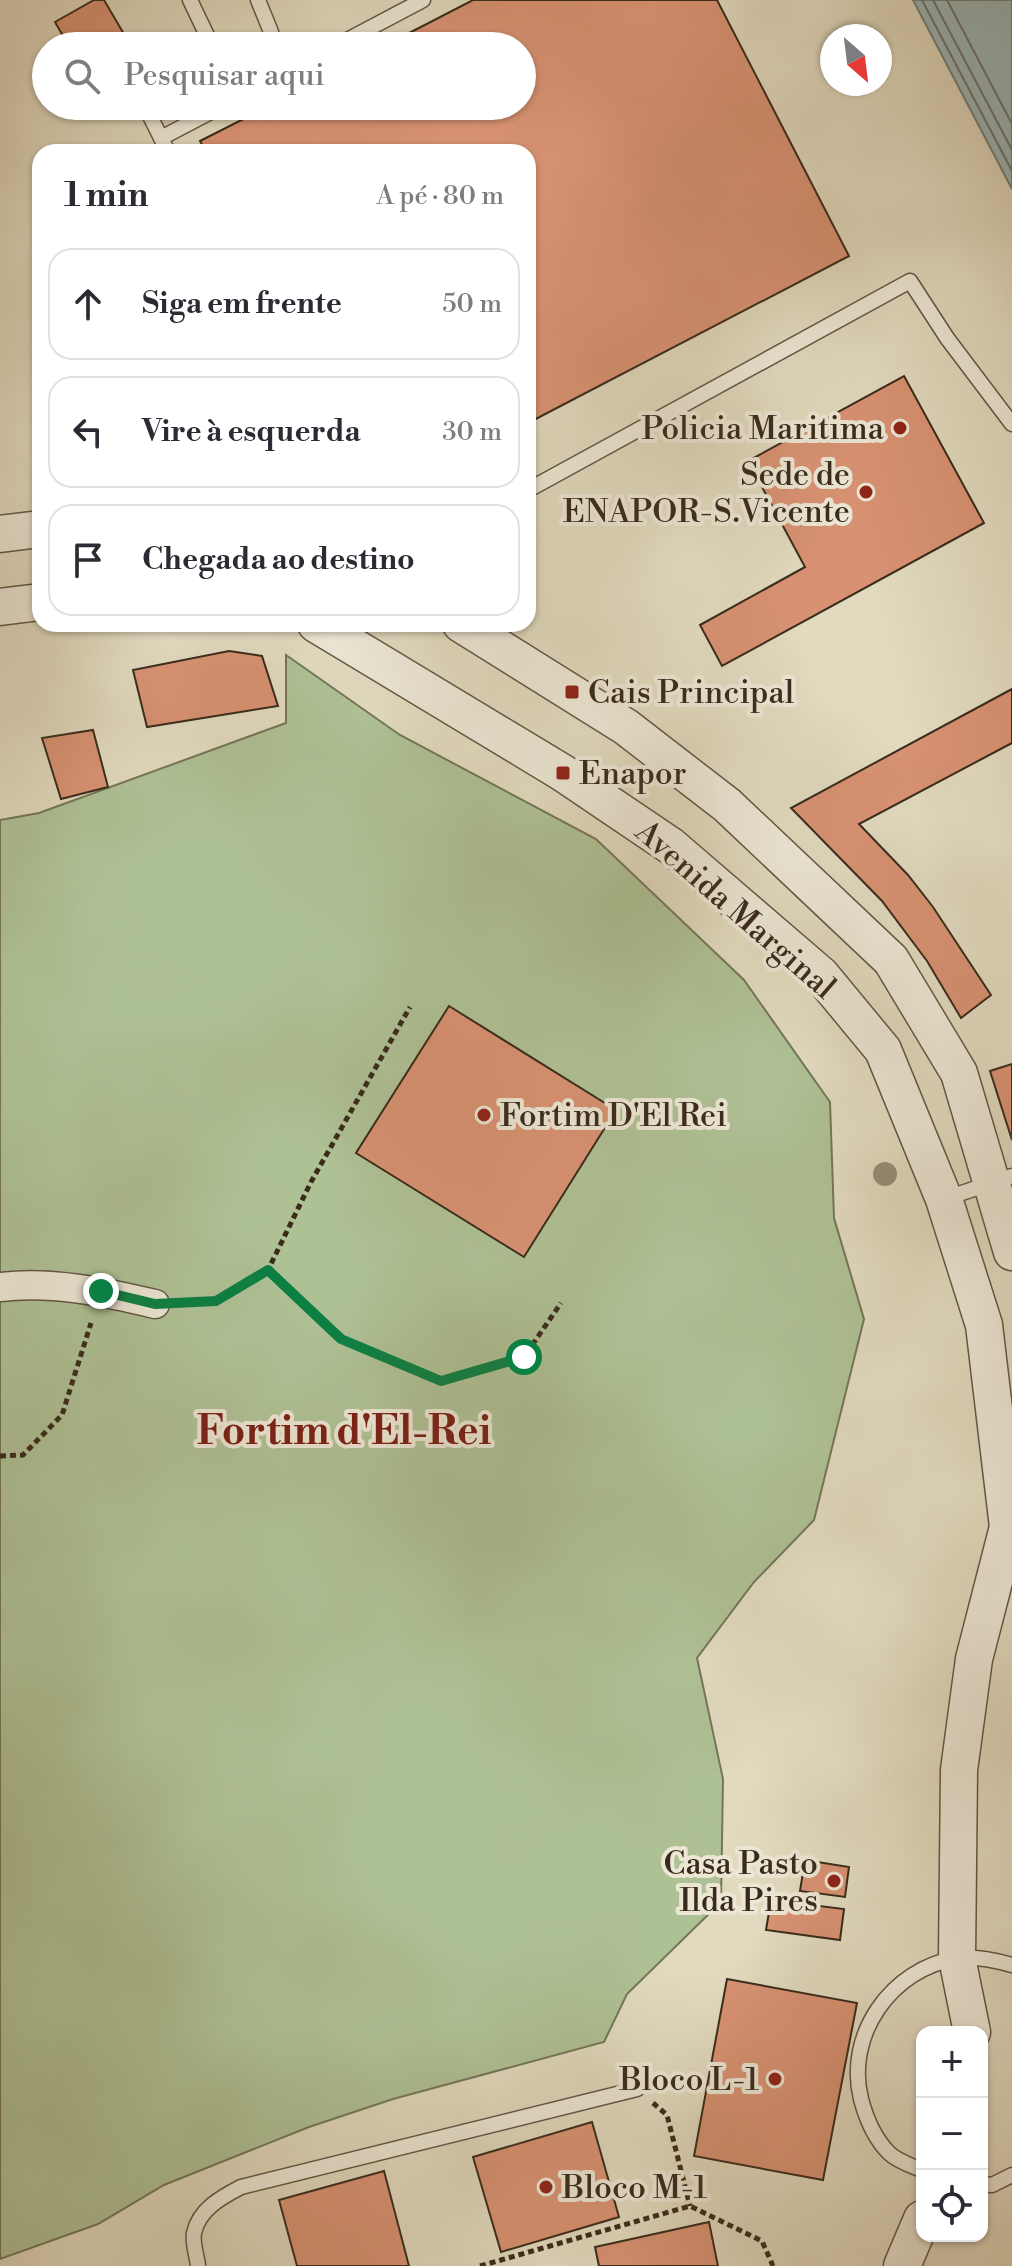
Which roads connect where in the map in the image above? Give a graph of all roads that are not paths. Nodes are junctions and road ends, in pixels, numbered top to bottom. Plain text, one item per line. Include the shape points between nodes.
1 (190, 0) edge
2 (258, 0) edge
3 (423, 0) edge
4 (205, 32) edge
5 (271, 32) dead end
6 (362, 32) edge
7 (152, 120) edge
8 (195, 120) edge
9 (161, 138) junction
10 (164, 144) edge
11 (1012, 424) edge
12 (536, 486) edge
13 (32, 530) edge
14 (0, 534) edge
15 (32, 603) edge
16 (0, 607) edge
17 (329, 632) edge
18 (474, 632) edge
19 (1002, 1179) edge
20 (944, 1199) junction
21 (1012, 1252) edge
22 (0, 1287) edge
23 (155, 1304) road end
24 (1012, 1481) edge
25 (1006, 1550) edge
26 (957, 1958) junction
27 (1012, 1965) edge
28 (971, 2026) edge
29 (637, 2089) road end
30 (916, 2167) edge
31 (1012, 2175) edge
32 (988, 2185) edge
33 (916, 2233) edge
34 (198, 2266) edge
35 (902, 2266) edge

1 - 4 lane
2 - 5 lane
3 - 6 lane
7 - 9 lane
8 - 9 lane
9 - 10 lane
11 - 12 lane via 910,281
13 - 14 street
15 - 16 street
17 - 20 street, Avenida Marginal via 617,807 671,846 821,975 883,1050
18 - 19 street, Avenida Marginal via 626,727 727,805 891,960 959,1073
19 - 20 lane
19 - 21 street, Avenida Marginal
20 - 25 street, Avenida Marginal via 984,1325
22 - 23 street via 31,1283
24 - 25 street, Avenida Marginal
25 - 26 street, Avenida Marginal via 974,1659 959,1770
26 - 27 lane
26 - 28 street, Avenida Marginal
26 - 30 lane via 916,1972 883,1999 862,2036 856,2078 866,2119 890,2155
29 - 34 lane via 241,2187 213,2201 200,2219 194,2234
31 - 32 lane
33 - 35 street

